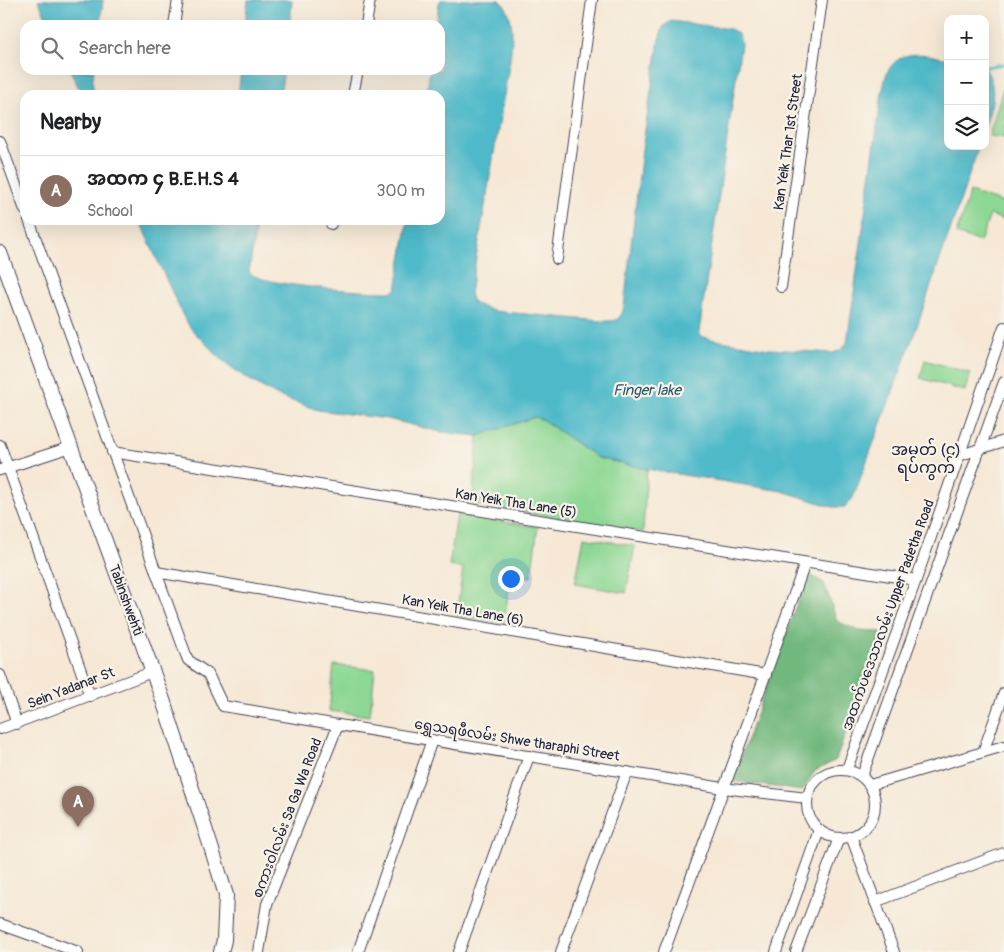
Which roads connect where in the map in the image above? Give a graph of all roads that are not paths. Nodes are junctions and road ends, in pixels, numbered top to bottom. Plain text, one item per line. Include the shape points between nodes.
1 (178, 0) edge
2 (370, 0) edge
3 (592, 0) edge
4 (822, 0) edge
5 (175, 20) edge
6 (367, 20) edge
7 (357, 75) edge
8 (355, 90) edge
9 (0, 141) edge
10 (20, 196) edge
11 (30, 225) edge
12 (0, 253) edge
13 (557, 259) dead end
14 (781, 287) dead end
15 (1004, 328) edge
16 (1004, 382) edge
17 (1004, 442) edge
18 (0, 445) edge
19 (71, 447) junction
20 (980, 449) junction
21 (112, 452) junction
22 (958, 456) junction
23 (4, 468) edge
24 (805, 563) junction
25 (156, 572) junction
26 (916, 580) junction
27 (152, 672) junction
28 (0, 675) edge
29 (766, 675) junction
30 (1004, 693) edge
31 (90, 696) junction
32 (17, 724) junction
33 (338, 725) junction
34 (0, 729) edge
35 (432, 740) junction
36 (1004, 746) edge
37 (983, 752) junction
38 (529, 756) junction
39 (847, 769) junction
40 (627, 772) junction
41 (862, 776) junction
42 (870, 784) junction
43 (723, 788) junction
44 (807, 798) junction
45 (819, 830) junction
46 (851, 836) junction
47 (839, 838) junction
48 (1004, 854) edge
49 (875, 902) junction
50 (0, 924) edge
51 (78, 952) edge
52 (221, 952) edge
53 (259, 952) edge
54 (358, 952) edge
55 (459, 952) edge
56 (561, 952) edge
57 (664, 952) edge
58 (776, 952) edge
59 (796, 952) edge
60 (894, 952) edge

1 - 5 street
2 - 6 street
3 - 13 street
4 - 14 street, Kan Yeik Thar 1st Street
7 - 8 street
9 - 10 street
11 - 21 street
12 - 19 main road, Tabinshwehti
15 - 22 street, အထက်ပဒေသာလမ်း Upper Padetha Road
16 - 20 street
17 - 20 street
18 - 23 street
19 - 23 street
19 - 27 main road, Tabinshwehti
20 - 22 street
20 - 41 street
21 - 24 street, Kan Yeik Tha Lane (5)
21 - 25 street
22 - 26 street, အထက်ပဒေသာလမ်း Upper Padetha Road
23 - 31 street
24 - 26 street, Kan Yeik Tha Lane (5)
24 - 29 street
25 - 29 street, Kan Yeik Tha Lane (6)
25 - 33 street, ရွှေသရဖီလမ်း Shwe tharaphi Street via 188,660 208,674 223,706
26 - 39 street, အထက်ပဒေသာလမ်း Upper Padetha Road
27 - 31 street, Sein Yadanar St
27 - 52 main road, Tabinshwehti via 226,895
28 - 32 street
29 - 43 street
30 - 37 street
31 - 32 street, Sein Yadanar St
32 - 34 street, Sein Yadanar St
33 - 35 street, ရွှေသရဖီလမ်း Shwe tharaphi Street
33 - 53 street, စကားဝါလမ်း Sa Ga Wa Road via 267,904
35 - 38 street, ရွှေသရဖီလမ်း Shwe tharaphi Street
35 - 54 street
36 - 37 street
37 - 42 street
38 - 40 street, ရွှေသရဖီလမ်း Shwe tharaphi Street
38 - 55 street
39 - 41 street
39 - 44 street via 823,774 814,782
40 - 43 street, ရွှေသရဖီလမ်း Shwe tharaphi Street
40 - 56 street
41 - 42 street
42 - 46 street via 876,796 872,820 865,829
43 - 44 street, ရွှေသရဖီလမ်း Shwe tharaphi Street
43 - 57 street
44 - 45 street via 809,816
45 - 47 street
45 - 58 street
46 - 47 street
46 - 49 street
47 - 59 street
48 - 49 street
49 - 60 street
50 - 51 street

